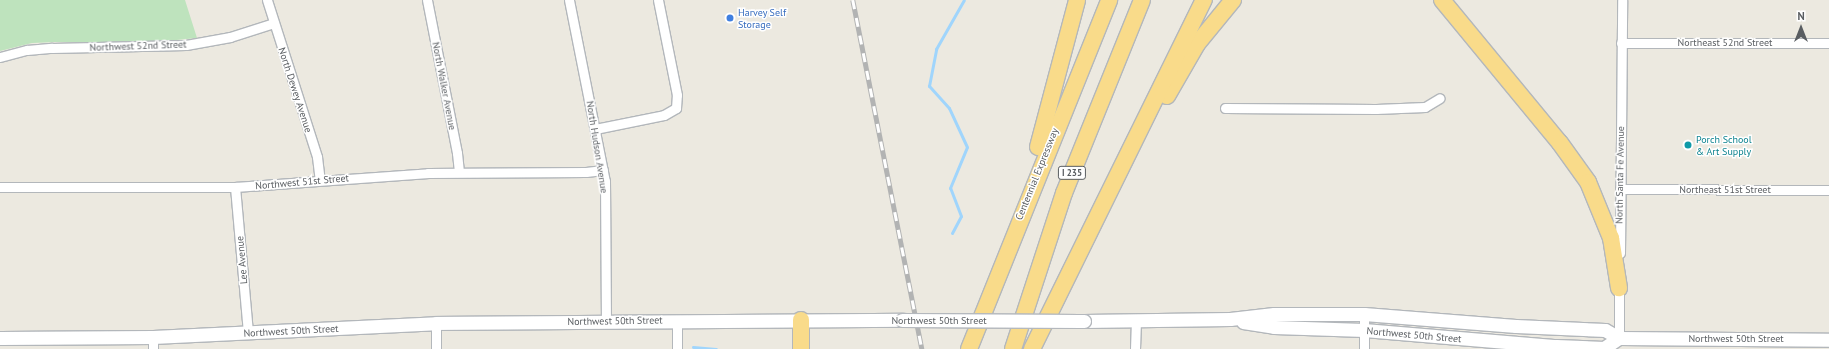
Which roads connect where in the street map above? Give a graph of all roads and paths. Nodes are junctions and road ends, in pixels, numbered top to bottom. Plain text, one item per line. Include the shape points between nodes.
1 (267, 0) edge
2 (427, 0) edge
3 (569, 0) edge
4 (658, 0) edge
5 (1077, 0) edge
6 (1109, 0) edge
7 (1142, 0) edge
8 (1204, 0) edge
9 (1232, 0) edge
10 (1442, 0) edge
11 (1622, 0) edge
12 (274, 23) junction
13 (1621, 43) junction
14 (1829, 43) edge
15 (0, 57) edge
16 (1440, 98) dead end
17 (1225, 108) dead end
18 (596, 129) junction
19 (603, 170) junction
20 (459, 172) junction
21 (320, 180) junction
22 (0, 187) edge
23 (235, 187) junction
24 (1620, 189) junction
25 (1829, 190) edge
26 (1102, 206) junction
27 (1020, 215) junction
28 (1619, 288) junction
29 (1364, 314) junction
30 (606, 320) junction
31 (678, 320) junction
32 (801, 320) junction
33 (1230, 320) junction
34 (1136, 321) junction
35 (436, 323) junction
36 (1364, 330) junction
37 (248, 333) junction
38 (0, 338) edge
39 (1829, 340) edge
40 (153, 343) edge
41 (1620, 344) edge
42 (436, 349) edge
43 (677, 349) edge
44 (801, 349) edge
45 (969, 349) edge
46 (1013, 349) edge
47 (1032, 349) edge
48 (1135, 349) edge
49 (1364, 349) edge

1 - 12 street, North Dewey Avenue
2 - 20 street, North Walker Avenue
3 - 18 street, North Hudson Avenue
4 - 18 street via 678,102 676,108 664,115
5 - 27 highway
6 - 27 highway, Centennial Expressway
7 - 46 highway, I 235 via 1064,193
8 - 26 highway
9 - 26 highway via 1197,44
10 - 28 highway via 1560,143 1588,182 1609,232
11 - 13 street, North Santa Fe Avenue
12 - 15 street, Northwest 52nd Street via 230,37 186,45 52,48 27,50
12 - 21 street, North Dewey Avenue via 317,157
13 - 14 street, Northeast 52nd Street
13 - 24 street, North Santa Fe Avenue
16 - 17 street via 1426,107 1390,109
18 - 19 street, North Hudson Avenue
19 - 20 street, Northwest 51st Street
19 - 30 street, North Hudson Avenue via 606,194
20 - 21 street, Northwest 51st Street
21 - 23 street, Northwest 51st Street
22 - 23 street, Northwest 51st Street
23 - 37 street, Lee Avenue
24 - 25 street, Northeast 51st Street
24 - 28 street, North Santa Fe Avenue
26 - 47 highway
27 - 45 highway, Centennial Expressway
28 - 41 street, North Santa Fe Avenue
29 - 33 main road, Northwest 50th Street via 1274,314
29 - 36 street
29 - 41 main road, Northwest 50th Street via 1605,330
30 - 31 main road, Northwest 50th Street
30 - 35 main road, Northwest 50th Street
31 - 32 main road, Northwest 50th Street
31 - 43 street
32 - 34 main road, Northwest 50th Street, bridge
32 - 44 highway
33 - 34 main road, Northwest 50th Street
33 - 36 main road, Northwest 50th Street via 1274,327
34 - 48 street
35 - 37 main road, Northwest 50th Street
35 - 42 street
36 - 41 main road, Northwest 50th Street via 1506,343 1604,348
36 - 49 street
37 - 40 main road, Northwest 50th Street
38 - 40 main road, Northwest 50th Street
39 - 41 main road, Northwest 50th Street

